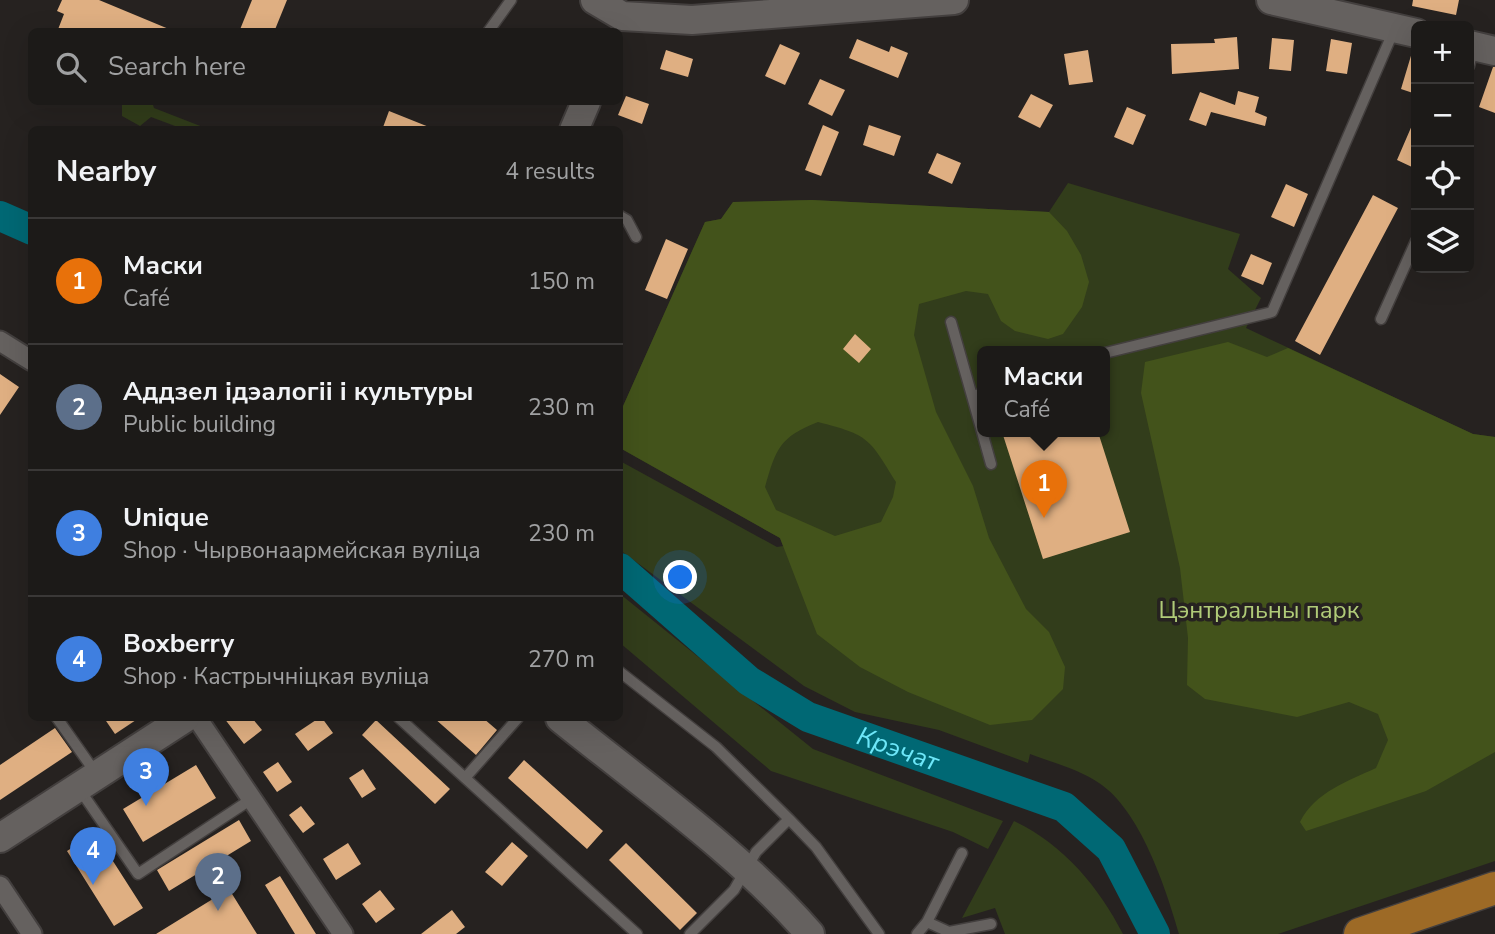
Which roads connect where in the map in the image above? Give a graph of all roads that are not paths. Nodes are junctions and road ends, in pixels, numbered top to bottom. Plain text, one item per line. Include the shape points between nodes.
1 (511, 0) edge
2 (595, 0) edge
3 (774, 0) edge
4 (954, 0) edge
5 (1271, 0) edge
6 (696, 10) edge
7 (801, 11) junction
8 (618, 24) edge
9 (491, 28) edge
10 (1406, 31) edge
11 (585, 105) edge
12 (576, 126) edge
13 (623, 218) edge
14 (636, 237) dead end
15 (1411, 252) edge
16 (1381, 319) dead end
17 (951, 322) dead end
18 (0, 341) edge
19 (1110, 352) edge
20 (28, 358) edge
21 (977, 395) edge
22 (985, 437) edge
23 (990, 464) dead end
24 (623, 674) edge
25 (58, 721) edge
26 (181, 721) edge
27 (199, 721) edge
28 (402, 721) edge
29 (515, 721) edge
30 (564, 721) edge
31 (466, 778) junction
32 (88, 782) junction
33 (253, 798) junction
34 (789, 818) junction
35 (0, 838) edge
36 (962, 853) dead end
37 (746, 870) junction
38 (0, 886) edge
39 (1495, 888) edge
40 (1495, 909) edge
41 (927, 922) junction
42 (991, 924) dead end
43 (1377, 931) edge
44 (32, 934) edge
45 (343, 934) edge
46 (638, 934) edge
47 (690, 934) edge
48 (810, 934) edge
49 (879, 934) edge
50 (917, 934) edge
51 (1424, 934) edge

1 - 9 lane
2 - 8 main road
3 - 7 main road
4 - 7 main road
5 - 10 main road
6 - 7 main road
6 - 8 main road
10 - 19 lane via 1272,312
11 - 12 main road
13 - 14 lane
15 - 16 lane
17 - 21 lane
18 - 20 street
22 - 23 lane
24 - 34 lane via 716,747
25 - 32 lane
26 - 32 main road
27 - 33 street
28 - 31 lane
29 - 31 lane
30 - 37 main road
31 - 46 lane
32 - 33 lane via 138,874
32 - 35 main road
33 - 45 street
34 - 37 lane via 756,852
34 - 49 lane
36 - 41 lane
37 - 47 lane via 734,890
37 - 48 main road
38 - 44 street
39 - 43 main road
40 - 51 main road
41 - 42 lane via 949,932
41 - 50 lane

